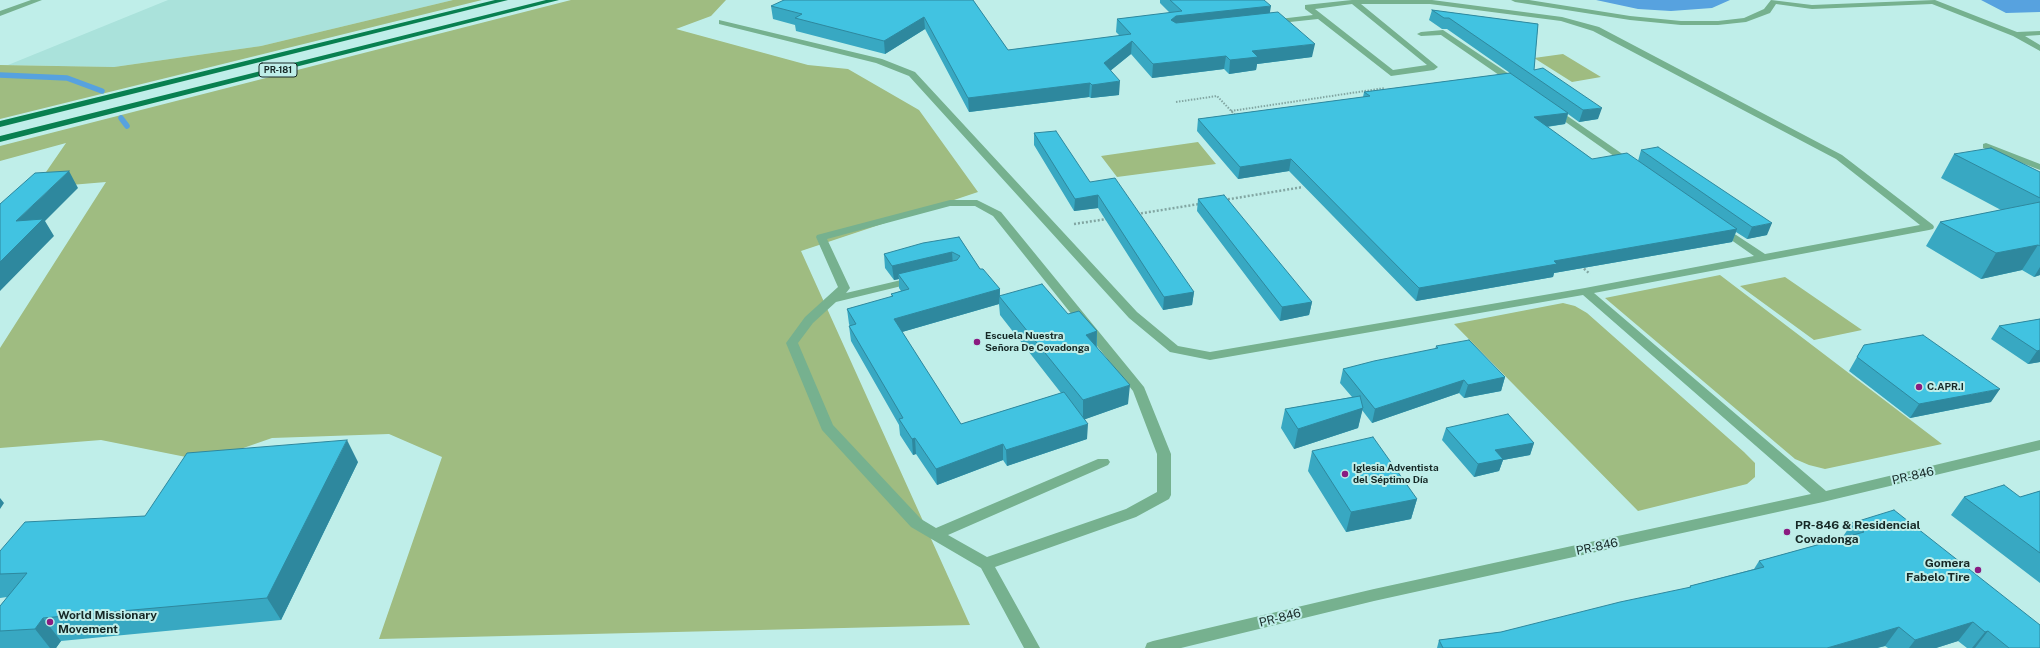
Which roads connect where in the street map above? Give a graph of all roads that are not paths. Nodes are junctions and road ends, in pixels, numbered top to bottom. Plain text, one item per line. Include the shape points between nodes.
1 (38, 0) edge
2 (504, 0) edge
3 (556, 0) edge
4 (1515, 0) edge
5 (1525, 1) edge
6 (1775, 1) edge
7 (1931, 1) edge
8 (1354, 2) junction
9 (0, 14) edge
10 (1320, 17) junction
11 (722, 22) dead end
12 (1259, 24) edge
13 (2040, 33) edge
14 (1421, 34) dead end
15 (2016, 34) junction
16 (2040, 49) edge
17 (1526, 90) edge
18 (1545, 104) edge
19 (0, 124) edge
20 (0, 139) edge
21 (1986, 146) dead end
22 (2040, 167) edge
23 (1641, 172) edge
24 (1711, 221) edge
25 (1762, 258) junction
26 (922, 278) edge
27 (1585, 291) junction
28 (832, 300) junction
29 (2040, 445) edge
30 (1103, 462) dead end
31 (1823, 497) junction
32 (936, 534) junction
33 (986, 564) junction
34 (1032, 648) edge
35 (1153, 648) edge

1 - 9 street
2 - 19 main road, PR-181
3 - 20 main road, PR-181
4 - 5 street
5 - 6 street via 1681,24 1718,24 1746,20 1766,11
6 - 7 street via 1812,7
7 - 15 street
8 - 10 street via 1308,7
8 - 10 street via 1434,67 1391,73
8 - 25 street via 1430,2 1562,19 1596,29 1839,157 1929,227
10 - 12 street
11 - 27 street via 878,61 912,74 1133,316 1174,349 1210,356
13 - 15 street
14 - 17 street via 1443,32
15 - 16 street
18 - 23 street
21 - 22 street
24 - 25 street
25 - 27 street
26 - 28 street
27 - 31 street
28 - 32 street via 809,320 792,343 827,427 916,523
28 - 33 street via 844,288 821,237 950,203 977,204 997,214 1139,390 1164,454 1164,495 1131,513
29 - 31 street, PR-846 / PR-846
30 - 32 street
31 - 35 street, PR-846 / PR-846 via 1374,595
32 - 33 street
33 - 34 street

